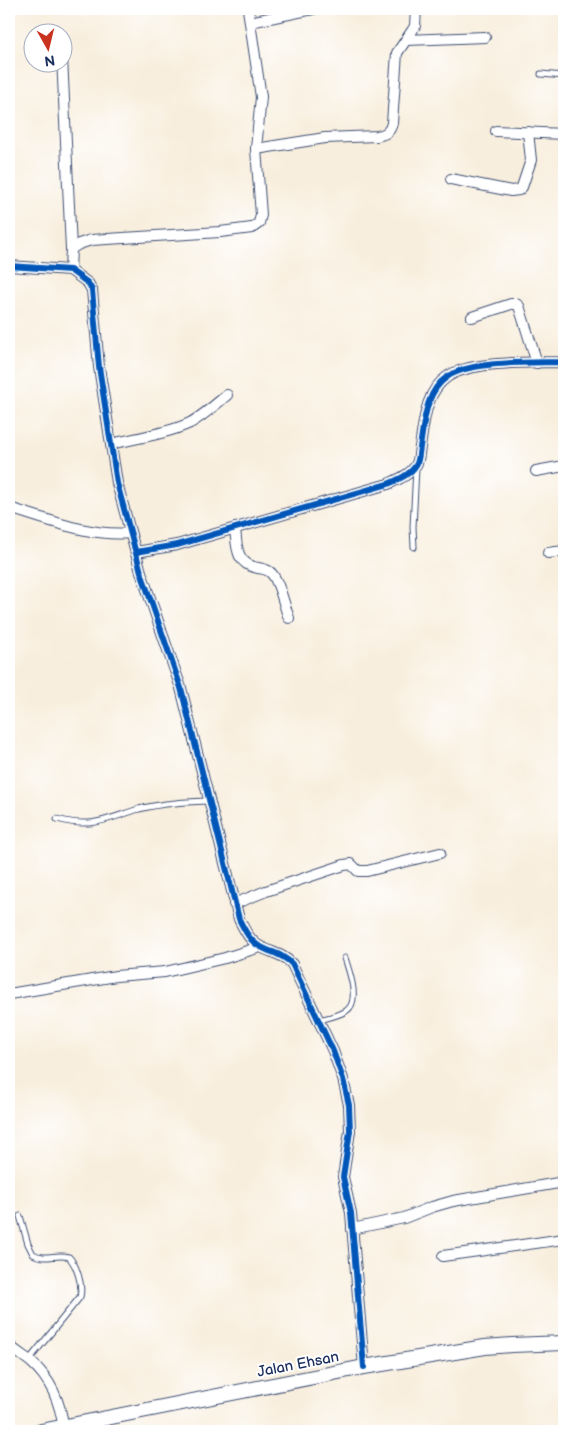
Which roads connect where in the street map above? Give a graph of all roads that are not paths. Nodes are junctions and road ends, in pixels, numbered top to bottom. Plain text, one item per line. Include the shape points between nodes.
1 (248, 9) edge
2 (313, 9) edge
3 (416, 9) edge
4 (250, 22) junction
5 (485, 37) dead end
6 (406, 40) junction
7 (63, 72) edge
8 (541, 74) dead end
9 (564, 76) edge
10 (496, 131) dead end
11 (528, 132) junction
12 (564, 134) edge
13 (256, 149) junction
14 (451, 179) dead end
15 (71, 249) junction
16 (9, 266) edge
17 (70, 270) junction
18 (472, 317) dead end
19 (564, 362) edge
20 (536, 363) junction
21 (227, 395) dead end
22 (111, 444) junction
23 (417, 465) junction
24 (564, 466) edge
25 (536, 471) dead end
26 (9, 508) edge
27 (235, 528) junction
28 (130, 533) junction
29 (414, 547) dead end
30 (136, 552) junction
31 (564, 552) edge
32 (548, 553) dead end
33 (289, 618) dead end
34 (208, 801) junction
35 (57, 819) dead end
36 (440, 853) dead end
37 (234, 904) junction
38 (260, 947) junction
39 (345, 958) dead end
40 (9, 994) edge
41 (319, 1020) junction
42 (564, 1182) edge
43 (20, 1216) dead end
44 (352, 1229) junction
45 (564, 1239) edge
46 (443, 1256) dead end
47 (564, 1343) edge
48 (9, 1345) edge
49 (29, 1360) junction
50 (364, 1367) junction
51 (64, 1429) edge
52 (41, 1431) edge

1 - 4 street
2 - 4 street
3 - 6 street via 414,26
4 - 13 street via 262,97
5 - 6 street
6 - 13 street via 397,53 392,122 386,134 324,138
7 - 15 street
8 - 9 lane
10 - 11 street
11 - 12 street
11 - 14 street via 531,160 519,190
13 - 15 street via 261,215 252,228 90,240
15 - 17 street
16 - 17 street
17 - 22 street via 92,290
18 - 20 street via 511,304 519,306
19 - 20 street
20 - 23 street via 482,366 447,376 429,400
21 - 22 street via 189,423
22 - 28 street
23 - 27 street via 401,479 388,484
23 - 29 lane
24 - 25 street
26 - 28 street via 99,533
27 - 30 street via 177,545
27 - 33 street via 241,560 249,566 271,572
28 - 30 street
30 - 34 street via 181,688
31 - 32 street
34 - 35 lane via 140,809 87,824
34 - 37 street
36 - 37 street via 367,871 358,871 351,864 344,865
37 - 38 street via 245,931
38 - 40 street via 165,972 116,976
38 - 41 street via 280,954 292,964
39 - 41 lane via 351,980 352,1004 346,1011
41 - 44 street via 341,1074 349,1105 350,1131 343,1177
42 - 44 street via 454,1201 404,1218
43 - 49 lane via 33,1254 43,1258 69,1257 81,1287 80,1297
44 - 50 street
45 - 46 street
47 - 50 main road, Jalan Ehsan via 485,1347
48 - 49 street
49 - 51 street via 51,1385 61,1409
50 - 51 main road, Jalan Ehsan
51 - 52 main road, Jalan Ehsan

